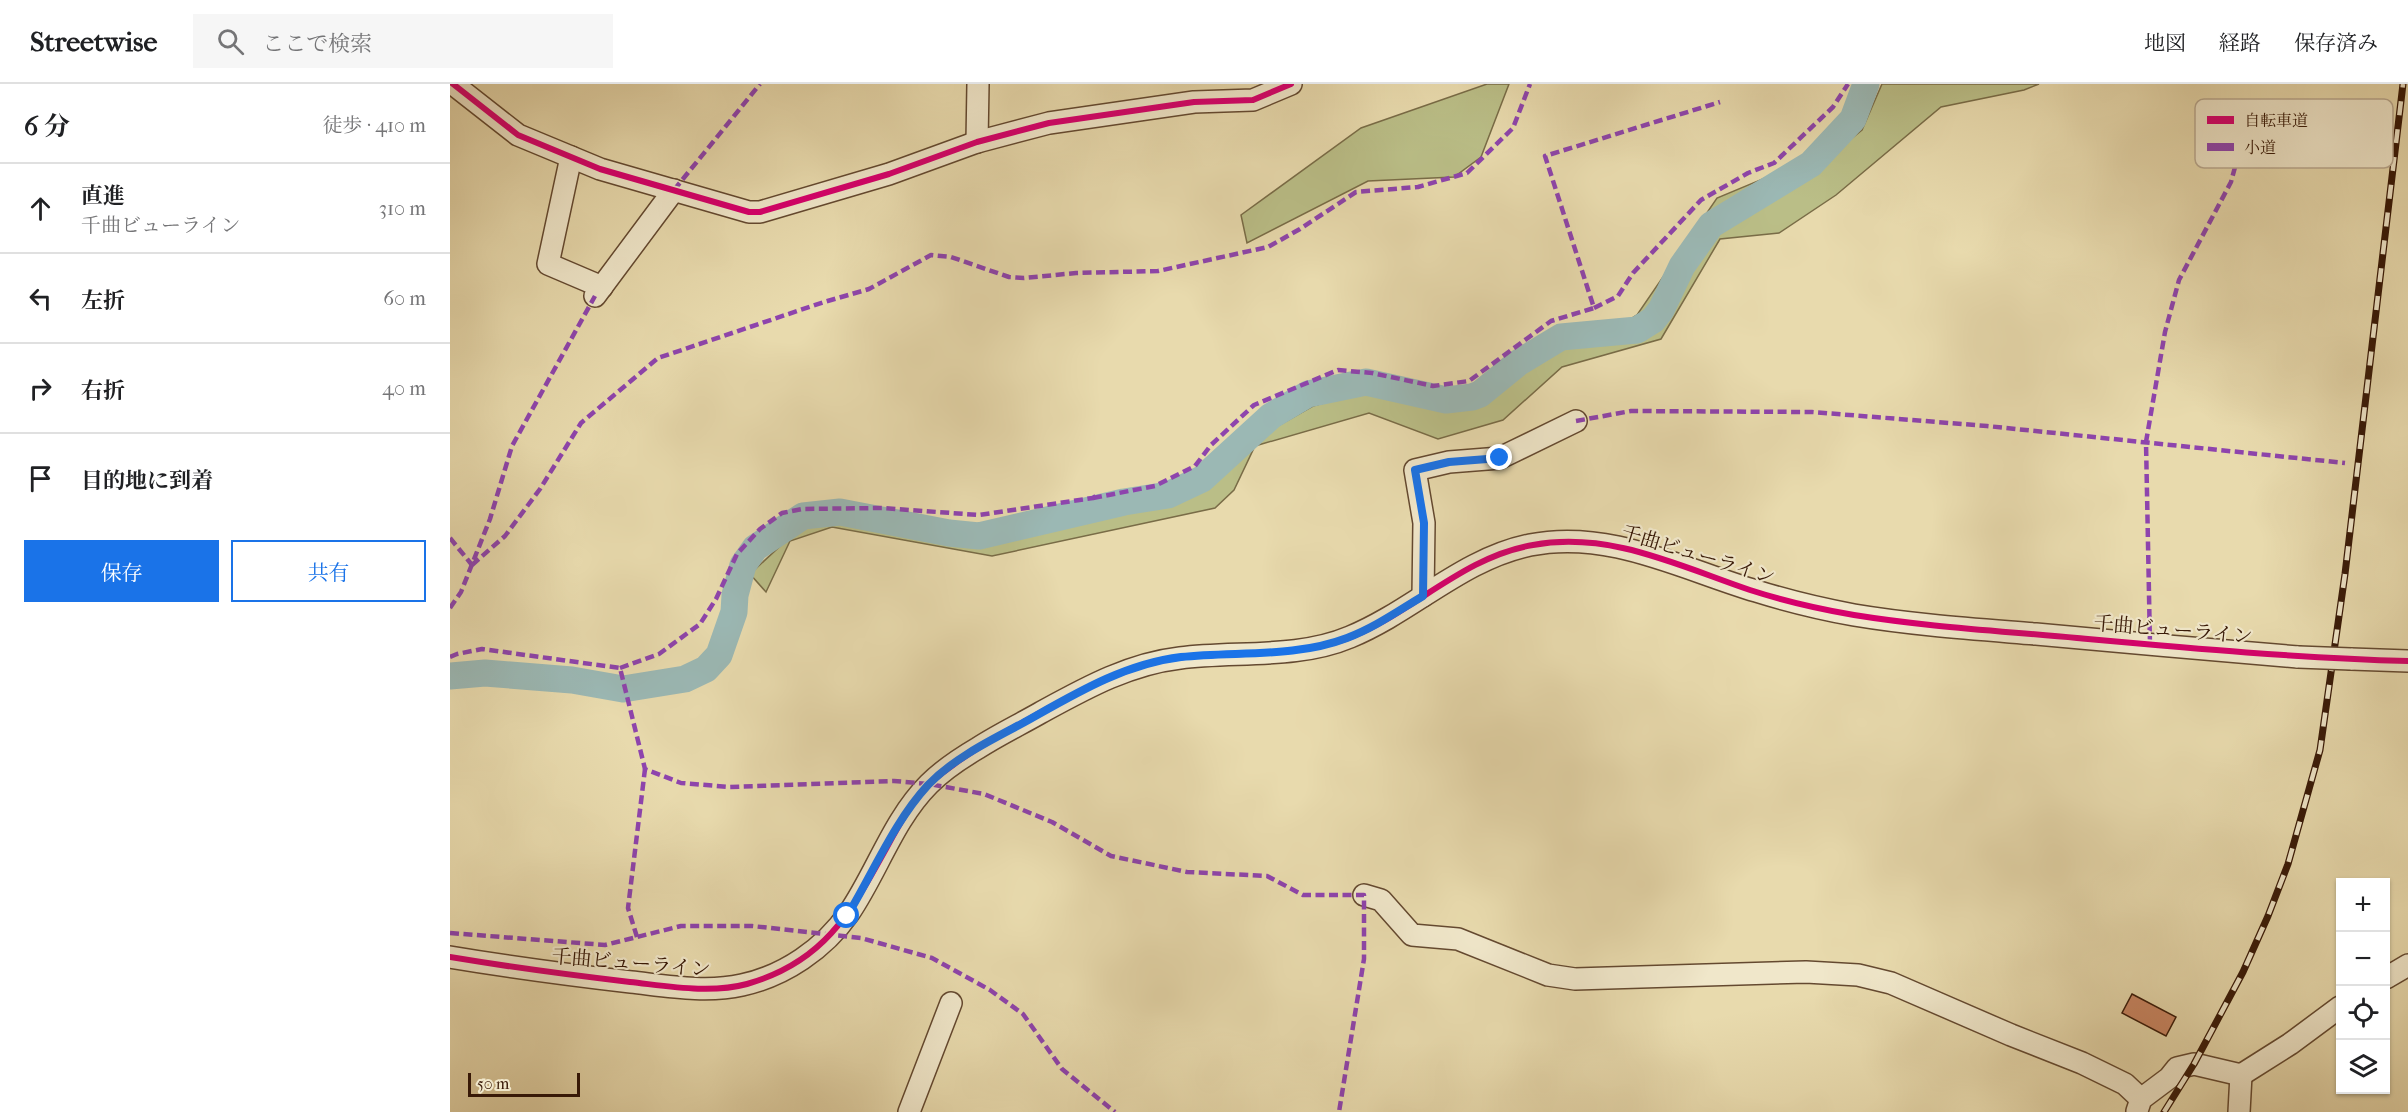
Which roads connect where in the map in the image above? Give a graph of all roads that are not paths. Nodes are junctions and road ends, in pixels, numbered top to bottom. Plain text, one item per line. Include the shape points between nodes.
1 (453, 84) edge
2 (978, 84) edge
3 (1291, 84) edge
4 (977, 142) junction
5 (571, 157) junction
6 (674, 190) junction
7 (1576, 421) dead end
8 (1423, 596) junction
9 (2408, 661) edge
10 (1364, 896) dead end
11 (450, 957) edge
12 (2408, 965) edge
13 (2390, 975) edge
14 (951, 1003) dead end
15 (2336, 1009) edge
16 (2241, 1075) junction
17 (2139, 1106) edge
18 (909, 1112) edge
19 (2240, 1112) edge

1 - 5 street via 518,135
2 - 4 street
3 - 4 street via 1253,100 1194,102 1081,118
4 - 6 street via 890,174 760,212
5 - 6 street
5 - 6 street via 548,264 599,291
7 - 8 street via 1500,458 1449,462 1415,470 1424,523
8 - 9 street, 千曲ビューライン, bridge via 1494,556 1532,545 1599,542 1638,551 1755,591 1855,615 2298,657
8 - 11 street, 千曲ビューライン via 1358,633 1323,646 1182,657 1123,671 982,745 929,784 906,812 847,916 820,946 800,961 746,984 717,988 662,985
10 - 17 street via 1381,900 1412,935 1458,939 1548,975 1575,979 1806,972 1858,975 1892,983 2114,1078 2125,1084
12 - 13 street
14 - 18 street
15 - 16 street
16 - 17 street via 2194,1064 2177,1068
16 - 19 street

